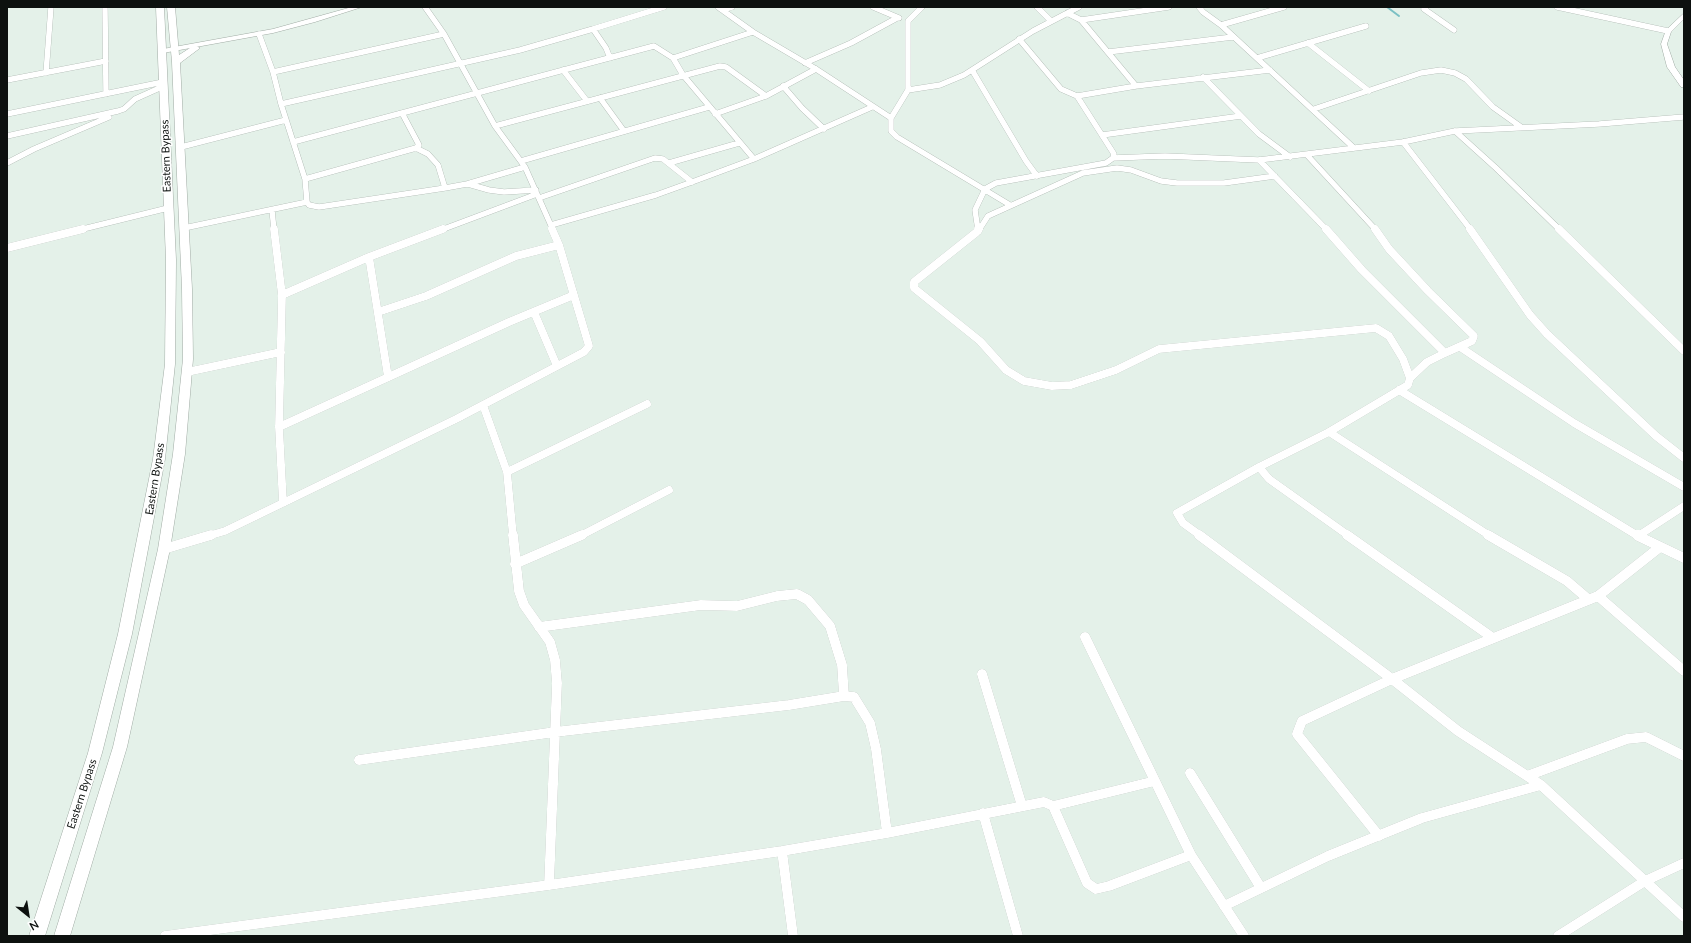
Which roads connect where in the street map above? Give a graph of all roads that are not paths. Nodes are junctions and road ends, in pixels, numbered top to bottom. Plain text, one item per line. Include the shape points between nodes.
1 (51, 7) edge
2 (105, 7) edge
3 (160, 7) edge
4 (171, 7) edge
5 (357, 7) edge
6 (424, 7) edge
7 (664, 7) edge
8 (732, 7) edge
9 (873, 7) edge
10 (922, 7) edge
11 (1037, 7) edge
12 (1079, 7) edge
13 (1169, 7) edge
14 (1199, 7) edge
15 (1284, 7) edge
16 (1426, 7) edge
17 (1557, 7) edge
18 (720, 8) edge
19 (1067, 13) junction
20 (1684, 16) edge
21 (897, 18) junction
22 (1081, 20) junction
23 (908, 21) junction
24 (1050, 21) junction
25 (1221, 25) junction
26 (1366, 26) dead end
27 (593, 29) junction
28 (1454, 30) dead end
29 (1668, 31) junction
30 (753, 32) junction
31 (259, 34) junction
32 (444, 34) junction
33 (1233, 37) junction
34 (1019, 39) junction
35 (1308, 43) junction
36 (195, 46) junction
37 (171, 51) junction
38 (1108, 52) junction
39 (610, 58) junction
40 (673, 58) junction
41 (1257, 58) junction
42 (106, 61) junction
43 (805, 63) junction
44 (460, 64) junction
45 (816, 69) junction
46 (562, 70) junction
47 (972, 70) junction
48 (1270, 70) junction
49 (273, 72) junction
50 (46, 73) junction
51 (683, 75) junction
52 (1203, 77) junction
53 (7, 80) edge
54 (164, 84) junction
55 (1684, 85) edge
56 (783, 86) junction
57 (1136, 86) junction
58 (908, 90) junction
59 (1369, 91) junction
60 (106, 94) junction
61 (476, 94) junction
62 (766, 96) junction
63 (1077, 96) junction
64 (600, 98) junction
65 (587, 102) junction
66 (281, 104) junction
67 (709, 107) junction
68 (872, 107) junction
69 (1314, 109) junction
70 (118, 111) junction
71 (402, 113) junction
72 (7, 114) edge
73 (715, 114) junction
74 (1241, 116) junction
75 (1684, 117) edge
76 (891, 118) junction
77 (286, 120) junction
78 (496, 126) junction
79 (1521, 127) junction
80 (824, 129) junction
81 (624, 131) junction
82 (1455, 132) junction
83 (1102, 135) junction
84 (7, 136) edge
85 (293, 142) junction
86 (1403, 142) junction
87 (739, 143) junction
88 (180, 147) junction
89 (416, 148) junction
90 (1354, 148) junction
91 (1307, 155) junction
92 (1290, 157) junction
93 (1113, 158) junction
94 (754, 159) junction
95 (1259, 160) junction
96 (521, 161) junction
97 (7, 163) edge
98 (669, 164) junction
99 (525, 167) junction
100 (1037, 176) junction
101 (1275, 176) junction
102 (305, 179) junction
103 (692, 182) junction
104 (467, 184) junction
105 (445, 188) junction
106 (985, 189) junction
107 (537, 194) junction
108 (307, 202) junction
109 (1010, 205) junction
110 (168, 208) junction
111 (272, 210) junction
112 (551, 225) junction
113 (184, 228) junction
114 (978, 231) junction
115 (559, 245) junction
116 (7, 248) edge
117 (369, 258) junction
118 (282, 295) junction
119 (574, 295) junction
120 (378, 312) junction
121 (534, 312) junction
122 (1460, 347) junction
123 (1684, 351) edge
124 (281, 352) junction
125 (1445, 353) junction
126 (557, 366) junction
127 (187, 372) junction
128 (388, 377) junction
129 (1410, 378) junction
130 (1399, 390) junction
131 (647, 404) dead end
132 (483, 405) junction
133 (279, 427) junction
134 (1329, 432) junction
135 (1684, 458) edge
136 (1259, 467) junction
137 (507, 472) junction
138 (1684, 487) edge
139 (669, 490) dead end
140 (283, 503) junction
141 (1684, 506) edge
142 (1638, 536) junction
143 (1660, 547) junction
144 (164, 549) junction
145 (1684, 558) edge
146 (515, 564) junction
147 (1593, 597) junction
148 (539, 626) junction
149 (1085, 637) dead end
150 (1493, 638) junction
151 (1684, 671) edge
152 (982, 674) dead end
153 (1392, 679) junction
154 (844, 696) junction
155 (555, 732) junction
156 (1684, 756) edge
157 (359, 760) dead end
158 (1190, 773) dead end
159 (1527, 776) junction
160 (1155, 781) junction
161 (1541, 786) junction
162 (1022, 806) junction
163 (1053, 806) junction
164 (983, 813) junction
165 (887, 833) junction
166 (1379, 836) junction
167 (782, 851) junction
168 (1191, 855) junction
169 (1684, 863) edge
170 (1645, 881) junction
171 (549, 885) junction
172 (1261, 888) junction
173 (1224, 906) junction
174 (1684, 917) edge
175 (37, 936) edge
176 (62, 936) edge
177 (165, 936) edge
178 (793, 936) edge
179 (1018, 936) edge
180 (1244, 936) edge
181 (1558, 936) edge

1 - 50 street
2 - 42 street
3 - 37 main road, Eastern Bypass
4 - 37 main road, Eastern Bypass
5 - 31 street
6 - 32 street
7 - 27 street
8 - 18 street
9 - 21 street
10 - 23 street
11 - 24 street
12 - 19 street
13 - 22 street
14 - 25 street
15 - 25 street
16 - 28 street via 1424,9
17 - 29 street
18 - 30 street
19 - 22 street
19 - 24 street
20 - 29 street
21 - 23 street
21 - 43 street via 855,41
22 - 38 street
23 - 58 street
24 - 34 street
25 - 33 street
26 - 35 street
27 - 39 street
27 - 44 street
29 - 55 street via 1664,44 1666,54 1671,67
30 - 40 street
30 - 43 street
31 - 36 street
31 - 49 street
32 - 44 street
32 - 49 street
33 - 38 street
33 - 41 street
34 - 47 street
34 - 63 street via 1061,89
35 - 41 street
35 - 59 street
36 - 37 main road
36 - 37 main road via 185,54
37 - 54 main road, Eastern Bypass
37 - 88 main road, Eastern Bypass
38 - 57 street
39 - 40 street via 657,46
39 - 46 street
40 - 51 street
41 - 48 street
42 - 50 street
42 - 60 street
43 - 45 street
44 - 61 street
44 - 66 street
45 - 56 street
45 - 68 street
46 - 61 street
46 - 65 street
47 - 58 street via 947,83
47 - 100 street
48 - 52 street
48 - 69 street
49 - 66 street
50 - 53 street
51 - 62 street via 724,66
51 - 64 street
51 - 67 street
52 - 57 street
52 - 74 street
54 - 60 street
54 - 70 street
54 - 110 main road, Eastern Bypass
56 - 62 street
56 - 80 street
57 - 63 street
58 - 76 street
59 - 69 street
59 - 79 street via 1421,73 1441,70 1455,73 1466,79 1493,107
60 - 72 street
61 - 71 street
61 - 78 street
62 - 73 street
63 - 83 street
64 - 65 street
64 - 81 street
65 - 78 street
66 - 77 street
67 - 73 street
67 - 81 street
68 - 76 street
68 - 80 street
69 - 90 street
70 - 84 street
70 - 97 street
71 - 85 street
71 - 89 street via 419,144
73 - 87 street
74 - 83 street
74 - 92 street via 1259,134
75 - 79 street
76 - 106 street via 891,131 897,137
77 - 85 street
77 - 88 street
78 - 96 street
79 - 82 street
80 - 94 street
81 - 96 street
82 - 86 street
82 - 123 street via 1496,168
83 - 93 street via 1114,154
85 - 102 street
86 - 90 street
86 - 135 street via 1464,220 1530,315 1656,436
87 - 94 street
87 - 98 street
88 - 113 main road, Eastern Bypass
89 - 102 street
89 - 105 street via 428,154 438,165
90 - 91 street
91 - 92 street
91 - 122 street via 1389,249 1474,336 1472,341
92 - 95 street
93 - 95 street via 1165,156
93 - 100 street via 1106,163
94 - 103 street
95 - 101 street
96 - 99 street
98 - 103 street
98 - 107 street via 655,158
99 - 104 street
99 - 107 street
100 - 106 street via 996,183
101 - 109 street via 1224,183 1177,183 1117,168 1083,173
101 - 125 street via 1362,270
102 - 108 street
103 - 112 street
104 - 105 street
104 - 107 street via 489,190
105 - 108 street via 319,207
106 - 109 street
106 - 114 street via 975,210
107 - 112 street
107 - 117 street
108 - 111 street
109 - 114 street via 988,216
110 - 116 street
110 - 175 main road, Eastern Bypass via 171,260 170,364 160,459 125,634 95,753
111 - 113 street
111 - 118 street
112 - 115 street
113 - 127 main road, Eastern Bypass
114 - 129 street via 914,282 914,288 980,341 1006,370 1024,381 1052,386 1071,385 1116,370 1159,349 1376,328 1389,336 1403,358
115 - 119 street
115 - 120 street via 516,256 426,296
117 - 118 street
117 - 120 street
118 - 124 street
119 - 121 street
119 - 126 street via 589,346 584,352
120 - 128 street
121 - 126 street
121 - 128 street
122 - 125 street
122 - 138 street via 1574,423
124 - 127 street
124 - 133 street
125 - 129 street via 1426,362
126 - 132 street
127 - 144 main road, Eastern Bypass via 179,454
128 - 133 street
129 - 130 street via 1408,385
130 - 134 street
130 - 142 street
131 - 137 street
132 - 137 street
132 - 140 street
133 - 140 street
134 - 136 street
134 - 147 street via 1486,534
136 - 150 street via 1282,490
136 - 153 street via 1177,513 1183,523
137 - 146 street
139 - 146 street via 587,533
140 - 144 street via 225,531
141 - 142 street
142 - 143 street
143 - 145 street
143 - 147 street
144 - 176 main road, Eastern Bypass via 120,747
146 - 148 street via 524,605
147 - 150 street
147 - 151 street
148 - 154 street via 701,605 737,606 777,596 798,594 808,600 830,626 842,665
148 - 155 street via 550,642 555,660
149 - 160 street
150 - 153 street
152 - 162 street
153 - 159 street via 1458,731
153 - 166 street via 1302,721 1297,734
154 - 155 street via 789,705
154 - 165 street via 854,697 870,723
155 - 157 street
155 - 171 street
156 - 159 street via 1646,738 1627,739
158 - 172 street
159 - 161 street
160 - 163 street
160 - 168 street
161 - 166 street via 1422,818
161 - 170 street
162 - 163 street via 1044,802
162 - 164 street
163 - 168 street via 1087,883 1096,889
164 - 165 street
164 - 179 street
165 - 167 street
166 - 172 street via 1328,856
167 - 171 street
167 - 178 street
168 - 173 street
169 - 170 street
170 - 174 street
170 - 181 street
171 - 177 street
172 - 173 street
173 - 180 street

